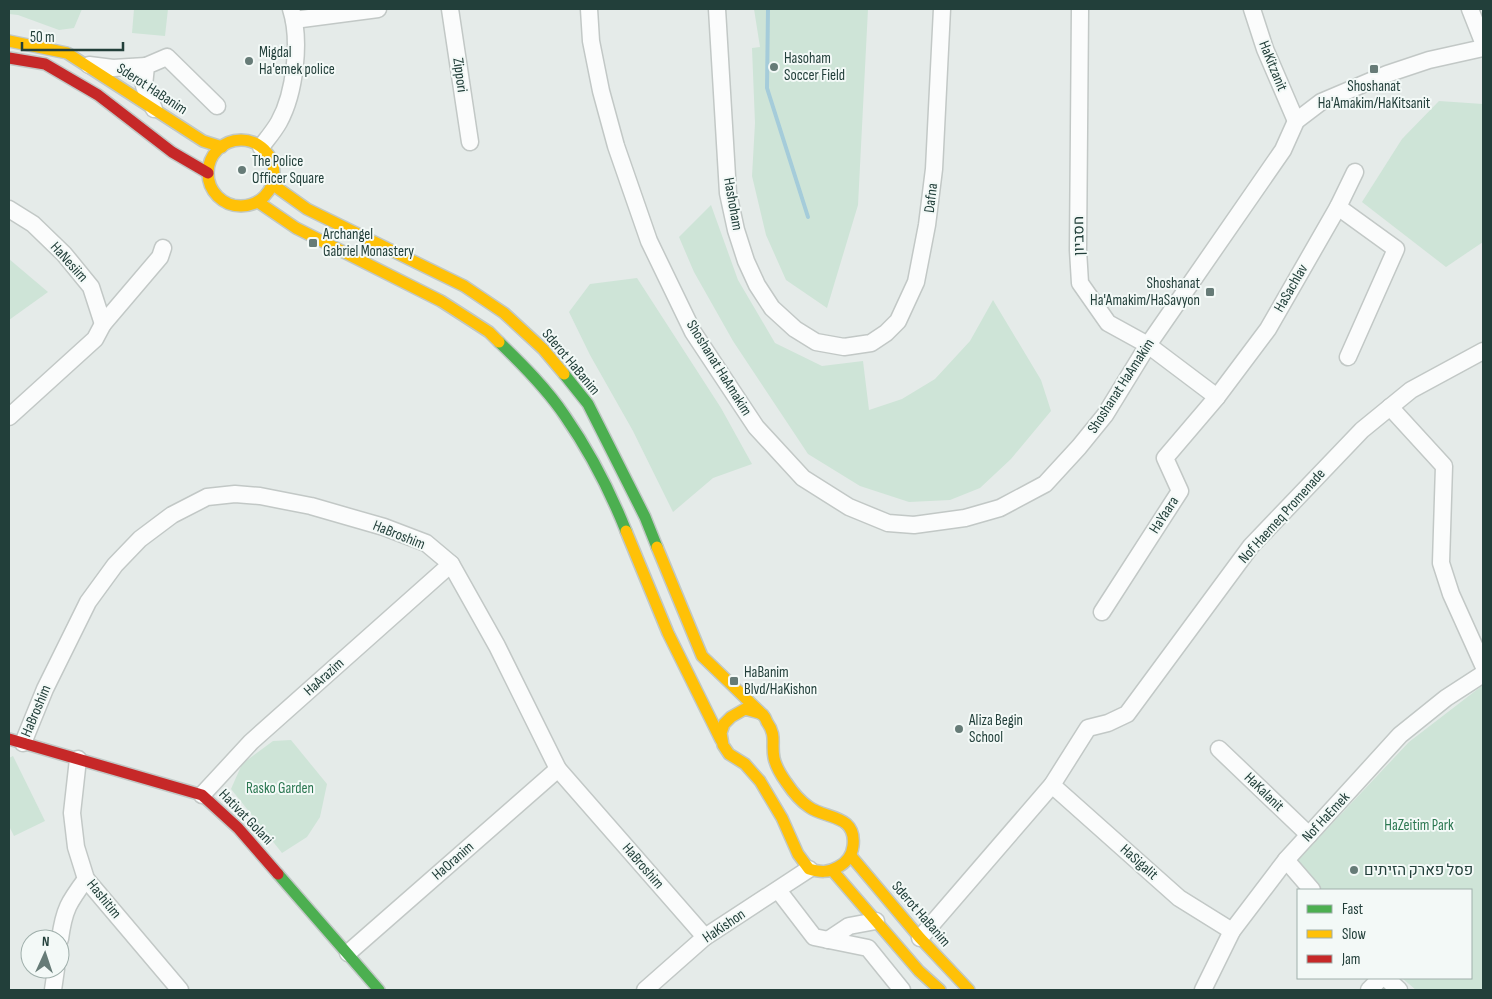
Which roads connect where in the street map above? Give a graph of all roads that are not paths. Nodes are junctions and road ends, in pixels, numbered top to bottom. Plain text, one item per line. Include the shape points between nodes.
1 (378, 9) edge
2 (450, 9) edge
3 (589, 9) edge
4 (717, 9) edge
5 (942, 9) edge
6 (1080, 9) edge
7 (1252, 9) edge
8 (1470, 9) edge
9 (293, 14) edge
10 (9, 41) edge
11 (1483, 42) edge
12 (1483, 48) edge
13 (9, 58) edge
14 (87, 65) junction
15 (146, 66) junction
16 (217, 106) dead end
17 (154, 109) junction
18 (1296, 121) junction
19 (470, 142) dead end
20 (222, 147) junction
21 (261, 147) junction
22 (1355, 172) dead end
23 (208, 173) junction
24 (272, 184) junction
25 (258, 202) junction
26 (1338, 207) junction
27 (9, 209) edge
28 (163, 248) dead end
29 (104, 324) junction
30 (1148, 345) junction
31 (844, 346) joint
32 (1483, 351) edge
33 (1348, 357) dead end
34 (1217, 397) junction
35 (1390, 407) junction
36 (9, 417) edge
37 (451, 564) junction
38 (1102, 612) dead end
39 (1483, 665) edge
40 (1483, 674) edge
41 (763, 716) junction
42 (721, 740) junction
43 (16, 741) edge
44 (1219, 749) dead end
45 (78, 759) junction
46 (558, 769) junction
47 (1052, 785) junction
48 (202, 795) junction
49 (1309, 835) junction
50 (852, 856) junction
51 (1286, 860) junction
52 (809, 869) junction
53 (832, 870) junction
54 (86, 879) junction
55 (1311, 889) edge
56 (778, 890) junction
57 (876, 921) junction
58 (61, 929) edge
59 (1232, 931) junction
60 (705, 937) junction
61 (920, 938) junction
62 (828, 940) junction
63 (348, 953) junction
64 (1380, 979) edge
65 (1387, 979) edge
66 (180, 990) edge
67 (379, 990) edge
68 (645, 990) edge
69 (902, 990) edge
70 (940, 990) edge
71 (969, 990) edge
72 (1203, 990) edge
73 (1369, 990) edge
74 (1399, 990) edge

1 - 9 street
2 - 19 street, Zippori
3 - 30 street, Shoshanat HaAmakim via 591,41 601,92 616,146 649,241 693,332 756,427 803,478 849,507 888,523 914,525 965,518 1000,508 1045,484 1105,415
4 - 31 street, Hashoham via 728,193 746,261 772,308 795,329 816,342
5 - 31 street, Dafna via 934,169 916,282 898,321 886,333 871,343
6 - 30 street, חסביון via 1080,283 1108,323
7 - 18 street, HaKitzanit
8 - 11 street
9 - 21 street via 295,51 291,92 280,121
10 - 14 main road, Sderot HaBanim via 67,52
12 - 18 street, Shoshanat HaAmakim via 1429,60 1387,74 1321,102
13 - 23 main road via 45,64 91,90 172,152
14 - 15 street via 113,68
14 - 17 main road, Sderot HaBanim
15 - 16 street via 167,57
15 - 17 street via 144,86
17 - 20 main road, Sderot HaBanim via 203,141
18 - 30 street, Shoshanat HaAmakim via 1283,150
20 - 21 main road via 242,140
20 - 23 main road via 212,159
21 - 24 main road via 272,160
22 - 26 street, HaSachlav
23 - 25 main road via 214,192 221,200 240,206
24 - 25 main road
24 - 41 main road, Sderot HaBanim via 308,209 464,286 504,314 543,348 588,404 645,517 702,656
25 - 42 main road via 304,232 441,301 489,332 527,369 565,416 610,492 668,633
26 - 33 street via 1396,249
26 - 34 street, HaSachlav via 1268,329
27 - 29 street, HaNesiim via 33,224 69,260 91,287
28 - 29 street via 160,256
29 - 36 street via 95,339
30 - 34 street, חסביון
32 - 35 street, Nof Haemeq Promenade via 1411,390
34 - 38 street, HaYaara via 1165,458 1180,491
35 - 39 street via 1444,466 1441,563 1451,594
35 - 47 street, Nof Haemeq Promenade via 1362,430 1251,546 1127,714 1088,728
37 - 43 street, HaBroshim via 426,543 320,509 260,496 207,497 148,533 115,565 88,602
37 - 46 street, HaBroshim via 498,646
37 - 48 street, HaArazim via 251,742
40 - 49 street, Nof HaEmek via 1446,698 1400,735
41 - 42 main road via 745,709 731,716 722,727
41 - 50 main road via 773,732 774,762 790,788 810,809 843,821 853,837
42 - 52 main road via 727,753 748,766 773,802 798,855
43 - 45 main road, Hativat Golani
44 - 49 street, HaKalanit
45 - 48 main road, Hativat Golani
45 - 54 street, Hashitim via 72,813 76,847
46 - 60 street, HaBroshim
46 - 63 street, HaOranim
47 - 59 street, HaSigalit via 1179,898
47 - 61 street
48 - 63 main road, Hativat Golani via 238,828
49 - 51 street, Nof HaEmek
50 - 53 main road
50 - 61 main road, Sderot HaBanim
51 - 55 street
51 - 59 street, Nof HaEmek
52 - 53 main road
52 - 56 street, HaKishon
53 - 57 main road
54 - 58 street via 69,902
54 - 66 street, Hashitim
56 - 60 street, HaKishon
56 - 62 street via 814,937
57 - 62 street via 849,926
57 - 70 main road
59 - 72 street, Nof HaEmek
60 - 68 street, HaKishon
61 - 71 main road, Sderot HaBanim
62 - 69 street via 868,948
63 - 67 main road, Hativat Golani
64 - 73 street
65 - 74 street

